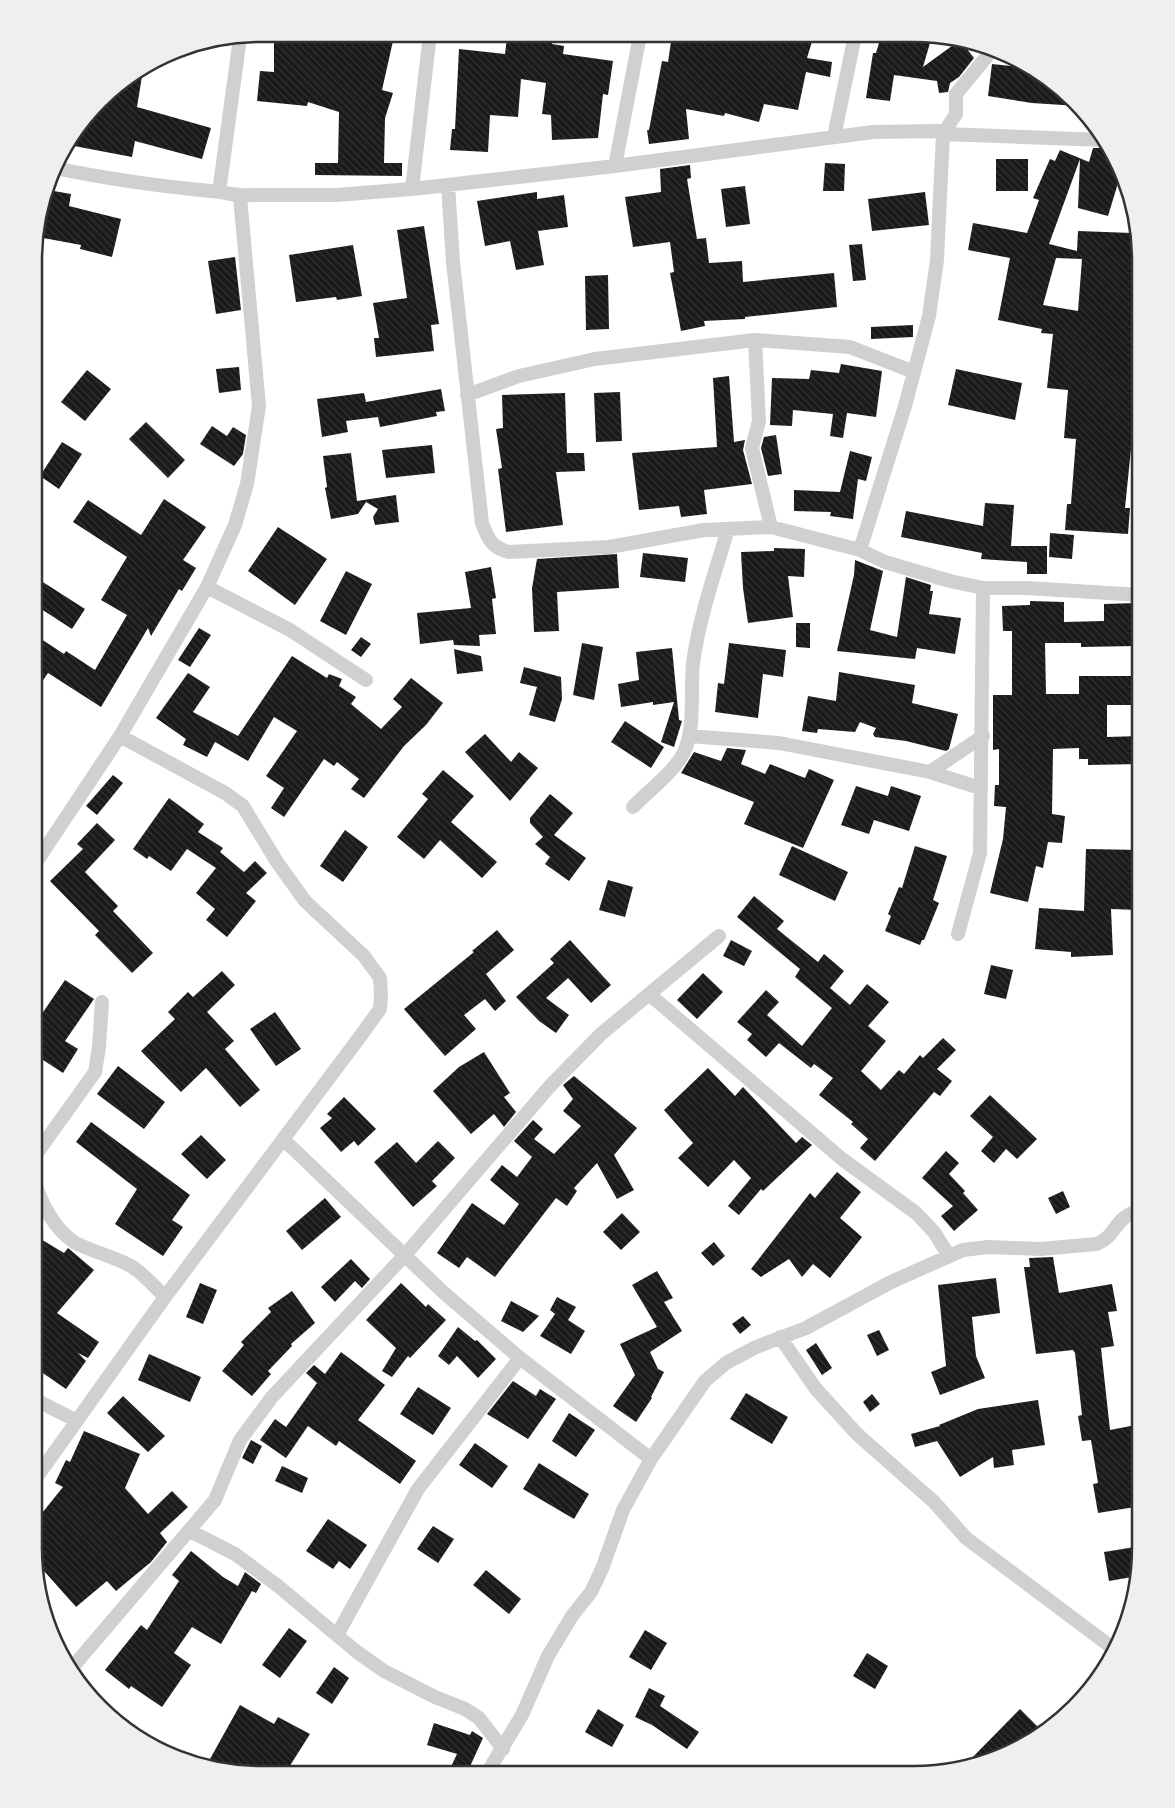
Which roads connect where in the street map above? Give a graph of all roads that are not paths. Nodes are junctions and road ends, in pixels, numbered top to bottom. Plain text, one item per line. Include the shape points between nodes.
1 (429, 42) edge
2 (639, 42) edge
3 (854, 42) edge
4 (239, 43) edge
5 (988, 55) edge
6 (943, 134) junction
7 (834, 137) junction
8 (1096, 140) edge
9 (615, 166) junction
10 (63, 169) edge
11 (448, 185) junction
12 (412, 189) junction
13 (219, 192) junction
14 (240, 197) junction
15 (755, 340) junction
16 (914, 372) junction
17 (467, 396) junction
18 (771, 527) junction
19 (728, 529) junction
20 (860, 550) junction
21 (207, 587) junction
22 (984, 588) junction
23 (1132, 594) edge
24 (366, 680) dead end
25 (120, 736) junction
26 (689, 736) junction
27 (983, 736) junction
28 (930, 772) junction
29 (980, 788) junction
30 (633, 807) dead end
31 (42, 853) edge
32 (958, 934) dead end
33 (719, 936) dead end
34 (649, 994) junction
35 (102, 1002) dead end
36 (283, 1139) junction
37 (42, 1146) edge
38 (42, 1200) edge
39 (1132, 1213) edge
40 (405, 1255) junction
41 (949, 1256) junction
42 (165, 1297) junction
43 (780, 1337) junction
44 (520, 1358) junction
45 (42, 1402) edge
46 (77, 1422) junction
47 (651, 1459) junction
48 (42, 1470) edge
49 (190, 1531) junction
50 (337, 1635) junction
51 (1109, 1645) edge
52 (76, 1664) edge
53 (503, 1749) junction
54 (492, 1766) edge

1 - 12 street
2 - 9 street
3 - 7 street
4 - 13 street
5 - 6 street via 956,94 956,114
6 - 7 street via 939,131 872,132
6 - 8 street
6 - 16 street via 937,260 929,316
7 - 9 street
9 - 11 street
10 - 13 street via 151,186
11 - 12 street
11 - 17 street
12 - 14 street
13 - 14 street
14 - 21 street via 259,406 247,484 235,525
15 - 16 street via 850,347
15 - 17 street via 595,359 519,376
15 - 18 street via 758,422 752,448
16 - 20 street
17 - 19 street via 482,523 489,541 499,550 609,547 704,530
18 - 19 street
18 - 20 street
19 - 26 street via 693,662
20 - 22 street via 885,562
21 - 24 street via 290,630
21 - 25 street
22 - 23 street
22 - 27 street
25 - 31 street
25 - 36 street via 243,806 277,862 306,901 364,956 380,978 380,1009
26 - 28 street via 779,743
26 - 30 street via 676,764
27 - 28 street
27 - 29 street
28 - 29 street
29 - 32 street via 980,853
33 - 34 street
34 - 40 street via 601,1034 550,1086
34 - 41 street via 842,1159 916,1213 934,1232
35 - 37 street via 94,1072
36 - 40 street
36 - 42 street
38 - 42 street via 73,1241 131,1266
39 - 41 street via 1119,1220 1106,1240 1097,1244 1040,1249 988,1247 963,1250
40 - 44 street
40 - 49 street via 272,1396 240,1440 215,1500
41 - 43 street via 891,1282 806,1328
42 - 46 street
43 - 47 street via 726,1363 705,1381
43 - 51 street via 816,1389 857,1434 934,1502 966,1538
44 - 47 street
44 - 50 street via 418,1489
45 - 46 street
46 - 48 street
47 - 53 street via 623,1510 591,1592 548,1656
49 - 50 street via 242,1560
49 - 52 street
50 - 53 street via 384,1671 465,1709 478,1718
53 - 54 street

